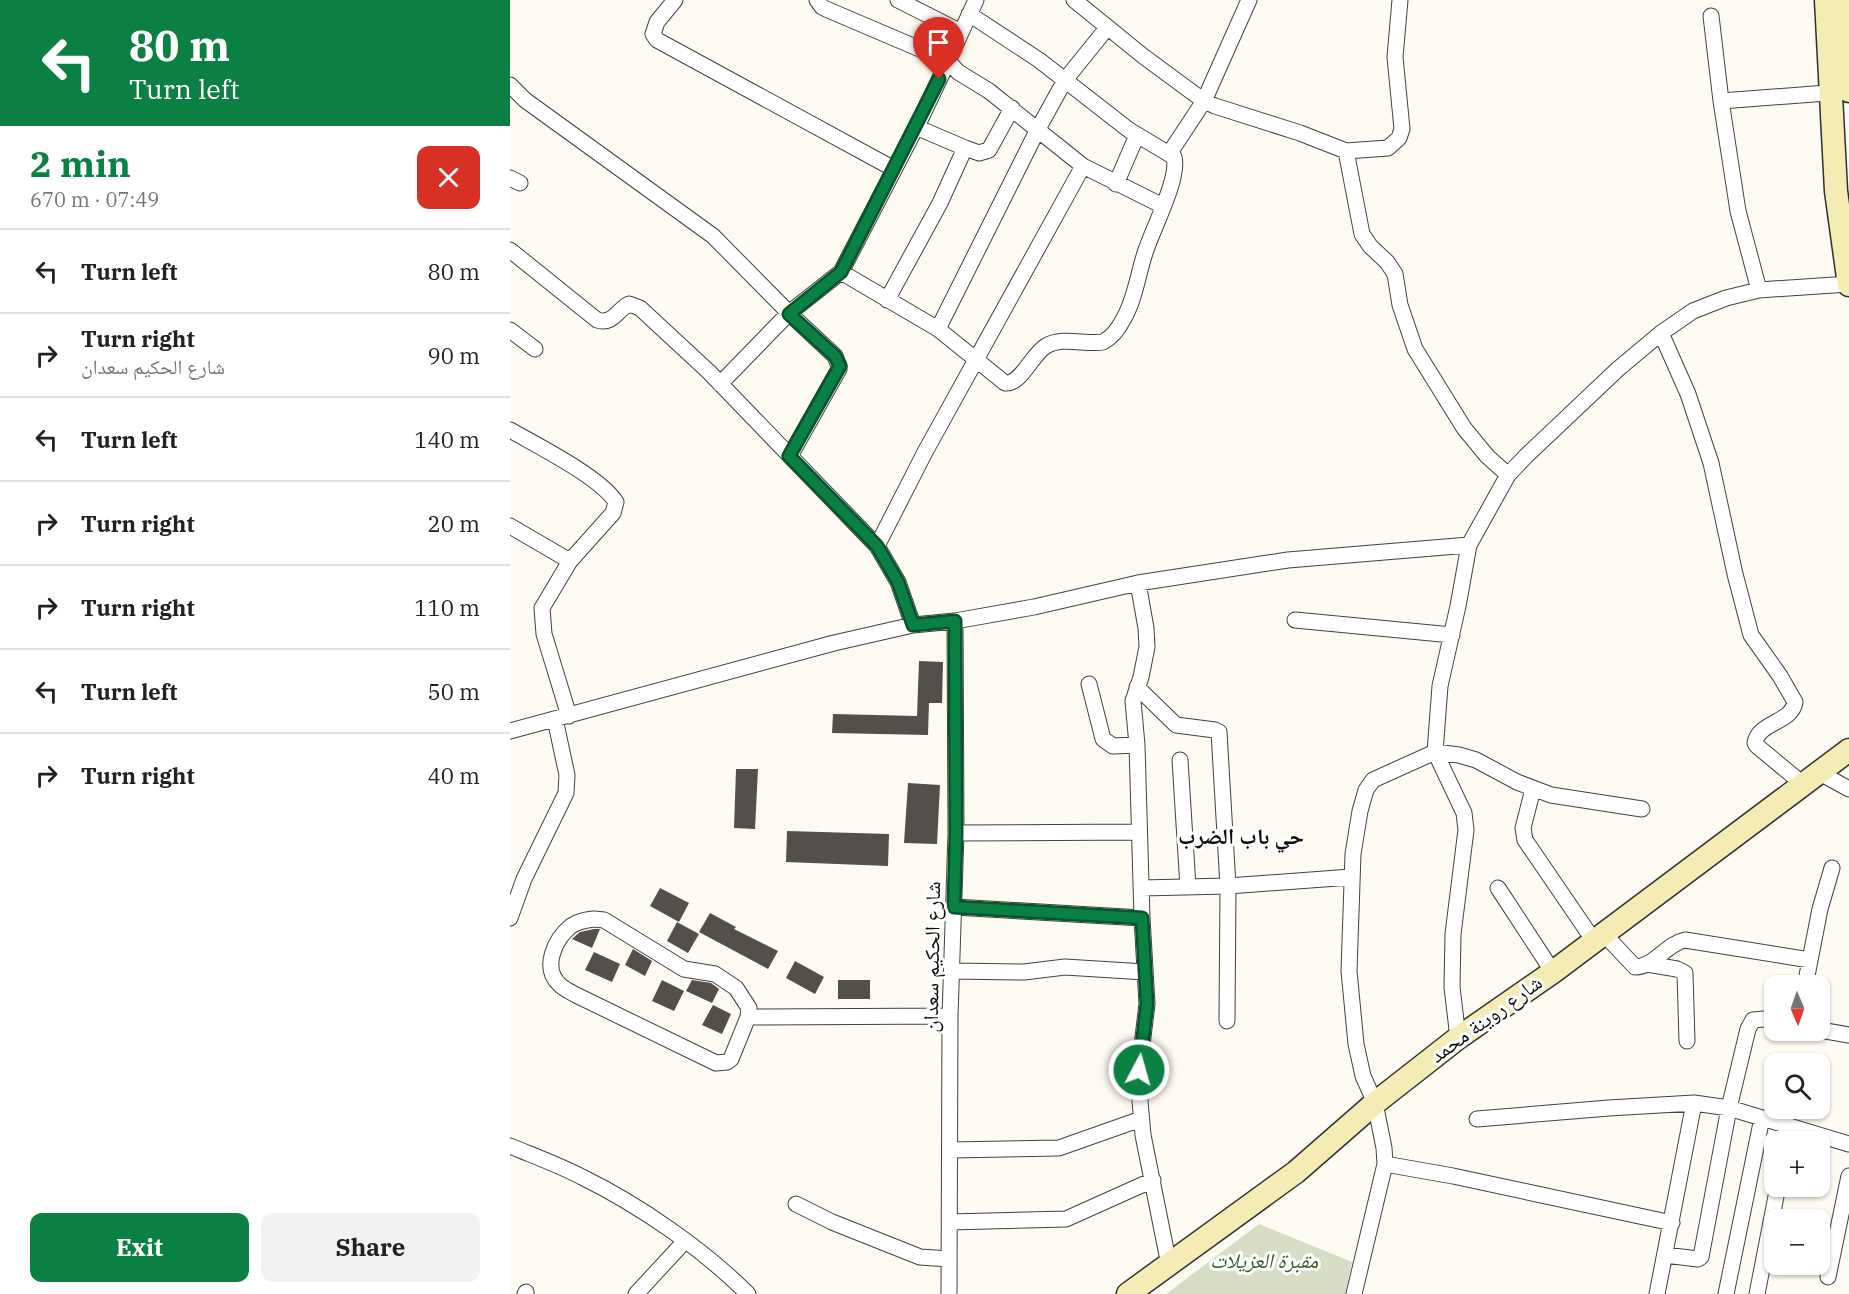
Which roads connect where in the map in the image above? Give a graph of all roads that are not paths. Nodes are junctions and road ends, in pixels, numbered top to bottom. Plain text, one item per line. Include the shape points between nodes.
1 (675, 0) edge
2 (817, 0) edge
3 (898, 0) edge
4 (976, 0) edge
5 (1074, 0) edge
6 (1249, 0) edge
7 (1400, 0) edge
8 (1826, 0) edge
9 (1843, 0) edge
10 (969, 14) junction
11 (1711, 16) dead end
12 (1107, 28) junction
13 (961, 32) junction
14 (948, 61) junction
15 (1065, 80) junction
16 (510, 84) edge
17 (1843, 92) edge
18 (1204, 101) junction
19 (1721, 101) junction
20 (1011, 108) junction
21 (916, 127) junction
22 (1038, 129) junction
23 (1137, 135) junction
24 (965, 148) junction
25 (1346, 151) junction
26 (1169, 154) junction
27 (1083, 166) junction
28 (894, 169) junction
29 (1116, 184) junction
30 (1163, 206) junction
31 (510, 250) edge
32 (841, 272) junction
33 (1849, 284) edge
34 (1759, 290) junction
35 (887, 300) junction
36 (789, 314) junction
37 (938, 329) junction
38 (510, 330) edge
39 (1661, 333) junction
40 (535, 349) dead end
41 (976, 360) junction
42 (720, 384) junction
43 (510, 430) edge
44 (789, 456) junction
45 (1508, 475) junction
46 (510, 526) edge
47 (1469, 545) junction
48 (877, 546) junction
49 (570, 561) junction
50 (1138, 583) junction
51 (1295, 620) dead end
52 (955, 621) junction
53 (913, 625) junction
54 (1452, 635) junction
55 (1089, 684) dead end
56 (1137, 687) junction
57 (562, 717) junction
58 (510, 731) edge
59 (1137, 745) junction
60 (1849, 750) edge
61 (1436, 752) junction
62 (1180, 760) dead end
63 (1812, 779) junction
64 (1533, 789) junction
65 (1849, 789) edge
66 (1642, 809) dead end
67 (1139, 832) junction
68 (956, 833) junction
69 (1832, 868) dead end
70 (1352, 877) junction
71 (1228, 886) junction
72 (1188, 887) junction
73 (1141, 888) junction
74 (1498, 888) dead end
75 (954, 907) junction
76 (510, 918) edge
77 (1142, 918) junction
78 (1599, 938) junction
79 (1810, 960) junction
80 (1647, 964) junction
81 (952, 971) junction
82 (1145, 972) junction
83 (1552, 972) junction
84 (1807, 975) edge
85 (950, 1016) junction
86 (748, 1017) junction
87 (1764, 1020) edge
88 (1227, 1021) dead end
89 (1830, 1032) edge
90 (1849, 1035) edge
91 (1458, 1038) junction
92 (1687, 1041) dead end
93 (1375, 1103) junction
94 (1694, 1103) junction
95 (1729, 1108) junction
96 (1762, 1118) junction
97 (1141, 1119) junction
98 (1477, 1119) dead end
99 (1784, 1131) edge
100 (1830, 1141) edge
101 (1849, 1144) edge
102 (510, 1146) edge
103 (951, 1150) junction
104 (1385, 1164) junction
105 (1849, 1176) edge
106 (1153, 1180) junction
107 (1776, 1197) edge
108 (796, 1204) dead end
109 (1845, 1216) edge
110 (950, 1222) junction
111 (1672, 1223) junction
112 (685, 1241) junction
113 (1665, 1255) junction
114 (949, 1259) junction
115 (1168, 1265) junction
116 (1827, 1277) dead end
117 (636, 1294) edge
118 (748, 1294) edge
119 (950, 1294) edge
120 (1128, 1294) edge
121 (1354, 1294) edge
122 (1657, 1294) edge
123 (1726, 1294) edge
124 (1757, 1294) edge

1 - 28 street via 654,27 657,40
2 - 14 street via 822,7
3 - 13 street
4 - 10 street
5 - 12 street
6 - 18 street
7 - 25 street via 1395,57 1402,129 1399,138 1388,148
8 - 17 main road
9 - 17 main road
10 - 13 street
10 - 15 street
11 - 19 street
12 - 15 street
12 - 18 street
13 - 14 street
14 - 20 street
14 - 21 street
15 - 22 street
15 - 23 street
16 - 36 street via 541,112 713,236
17 - 19 street
17 - 33 main road via 1836,191
18 - 25 street
18 - 26 street
19 - 34 street via 1738,211
20 - 22 street
20 - 24 street via 989,150 979,153
21 - 24 street
21 - 28 street
22 - 27 street
22 - 37 street
23 - 26 street
23 - 29 street
24 - 35 street
25 - 45 street via 1362,234 1395,274 1414,349 1464,428
26 - 30 street via 1176,160
27 - 29 street
27 - 41 street
28 - 32 street
29 - 30 street
30 - 41 street via 1131,304 1110,338 1096,343 1046,345 1010,384
31 - 42 street via 597,320 612,320 629,304 640,308
32 - 35 street
32 - 36 street
33 - 34 street
34 - 39 street via 1693,311
35 - 37 street
36 - 42 street
36 - 44 street via 835,356 840,366
37 - 41 street
38 - 40 street
39 - 45 street
39 - 63 street via 1688,394 1711,463 1751,635 1796,702 1791,712 1758,733 1755,743
41 - 48 street
42 - 44 street
43 - 49 street via 593,479 616,502 613,513
44 - 48 street
45 - 47 street
46 - 49 street
47 - 50 street via 1288,560
47 - 54 street
48 - 53 street via 898,582
49 - 57 street via 542,608 541,618
50 - 52 street
50 - 56 street via 1147,647
51 - 54 street
52 - 53 street
52 - 68 street, شارع الحكيم سعدان
53 - 57 street
54 - 61 street via 1440,686
55 - 59 street via 1103,739 1113,746
56 - 59 street via 1133,701
56 - 71 street via 1176,725 1219,732
57 - 58 street
57 - 76 street via 566,793
59 - 67 street
60 - 63 main road, شارع روينة محمد
61 - 64 street via 1476,760
61 - 70 street via 1373,780 1365,790
61 - 91 street via 1464,813 1466,830 1453,944 1452,987
62 - 72 street
63 - 65 street
63 - 78 main road, شارع روينة محمد
64 - 66 street via 1569,799
64 - 78 street via 1523,828 1525,840
67 - 68 street
67 - 73 street
68 - 75 street, شارع الحكيم سعدان
69 - 79 street
70 - 71 street
70 - 93 street via 1348,971 1352,1015 1364,1076
71 - 72 street
71 - 88 street
72 - 73 street
73 - 77 street
74 - 83 street
75 - 77 street
75 - 81 street, شارع الحكيم سعدان
77 - 82 street
78 - 80 street via 1633,966
78 - 83 main road, شارع روينة محمد
79 - 80 street via 1685,940 1672,944
79 - 84 street
80 - 92 street via 1685,973
81 - 82 street via 1024,972 1083,967
81 - 85 street, شارع الحكيم سعدان
82 - 97 street via 1147,1004 1139,1070
83 - 91 main road, شارع روينة محمد
85 - 86 street
85 - 103 street, شارع الحكيم سعدان
86 - 86 street via 749,1008 729,981 715,974 684,969 604,920 573,924 550,959 560,985 716,1063 731,1059
87 - 95 street via 1750,1023
89 - 90 street
91 - 93 main road, شارع روينة محمد
93 - 104 street
93 - 115 main road, شارع روينة محمد via 1296,1172
94 - 95 street
94 - 98 street
94 - 111 street
95 - 96 street
95 - 113 street via 1701,1257
96 - 99 street
96 - 123 street
97 - 103 street via 1059,1148
97 - 106 street
100 - 101 street
102 - 112 street via 581,1176
103 - 110 street, شارع الحكيم سعدان
104 - 111 street
104 - 121 street
105 - 109 street
106 - 110 street via 1066,1219
106 - 115 street
107 - 124 street
108 - 114 street via 920,1257
109 - 116 street
110 - 114 street, شارع الحكيم سعدان
111 - 113 street
112 - 117 street
112 - 118 street
113 - 122 street
114 - 119 street, شارع الحكيم سعدان
115 - 120 main road, شارع روينة محمد

